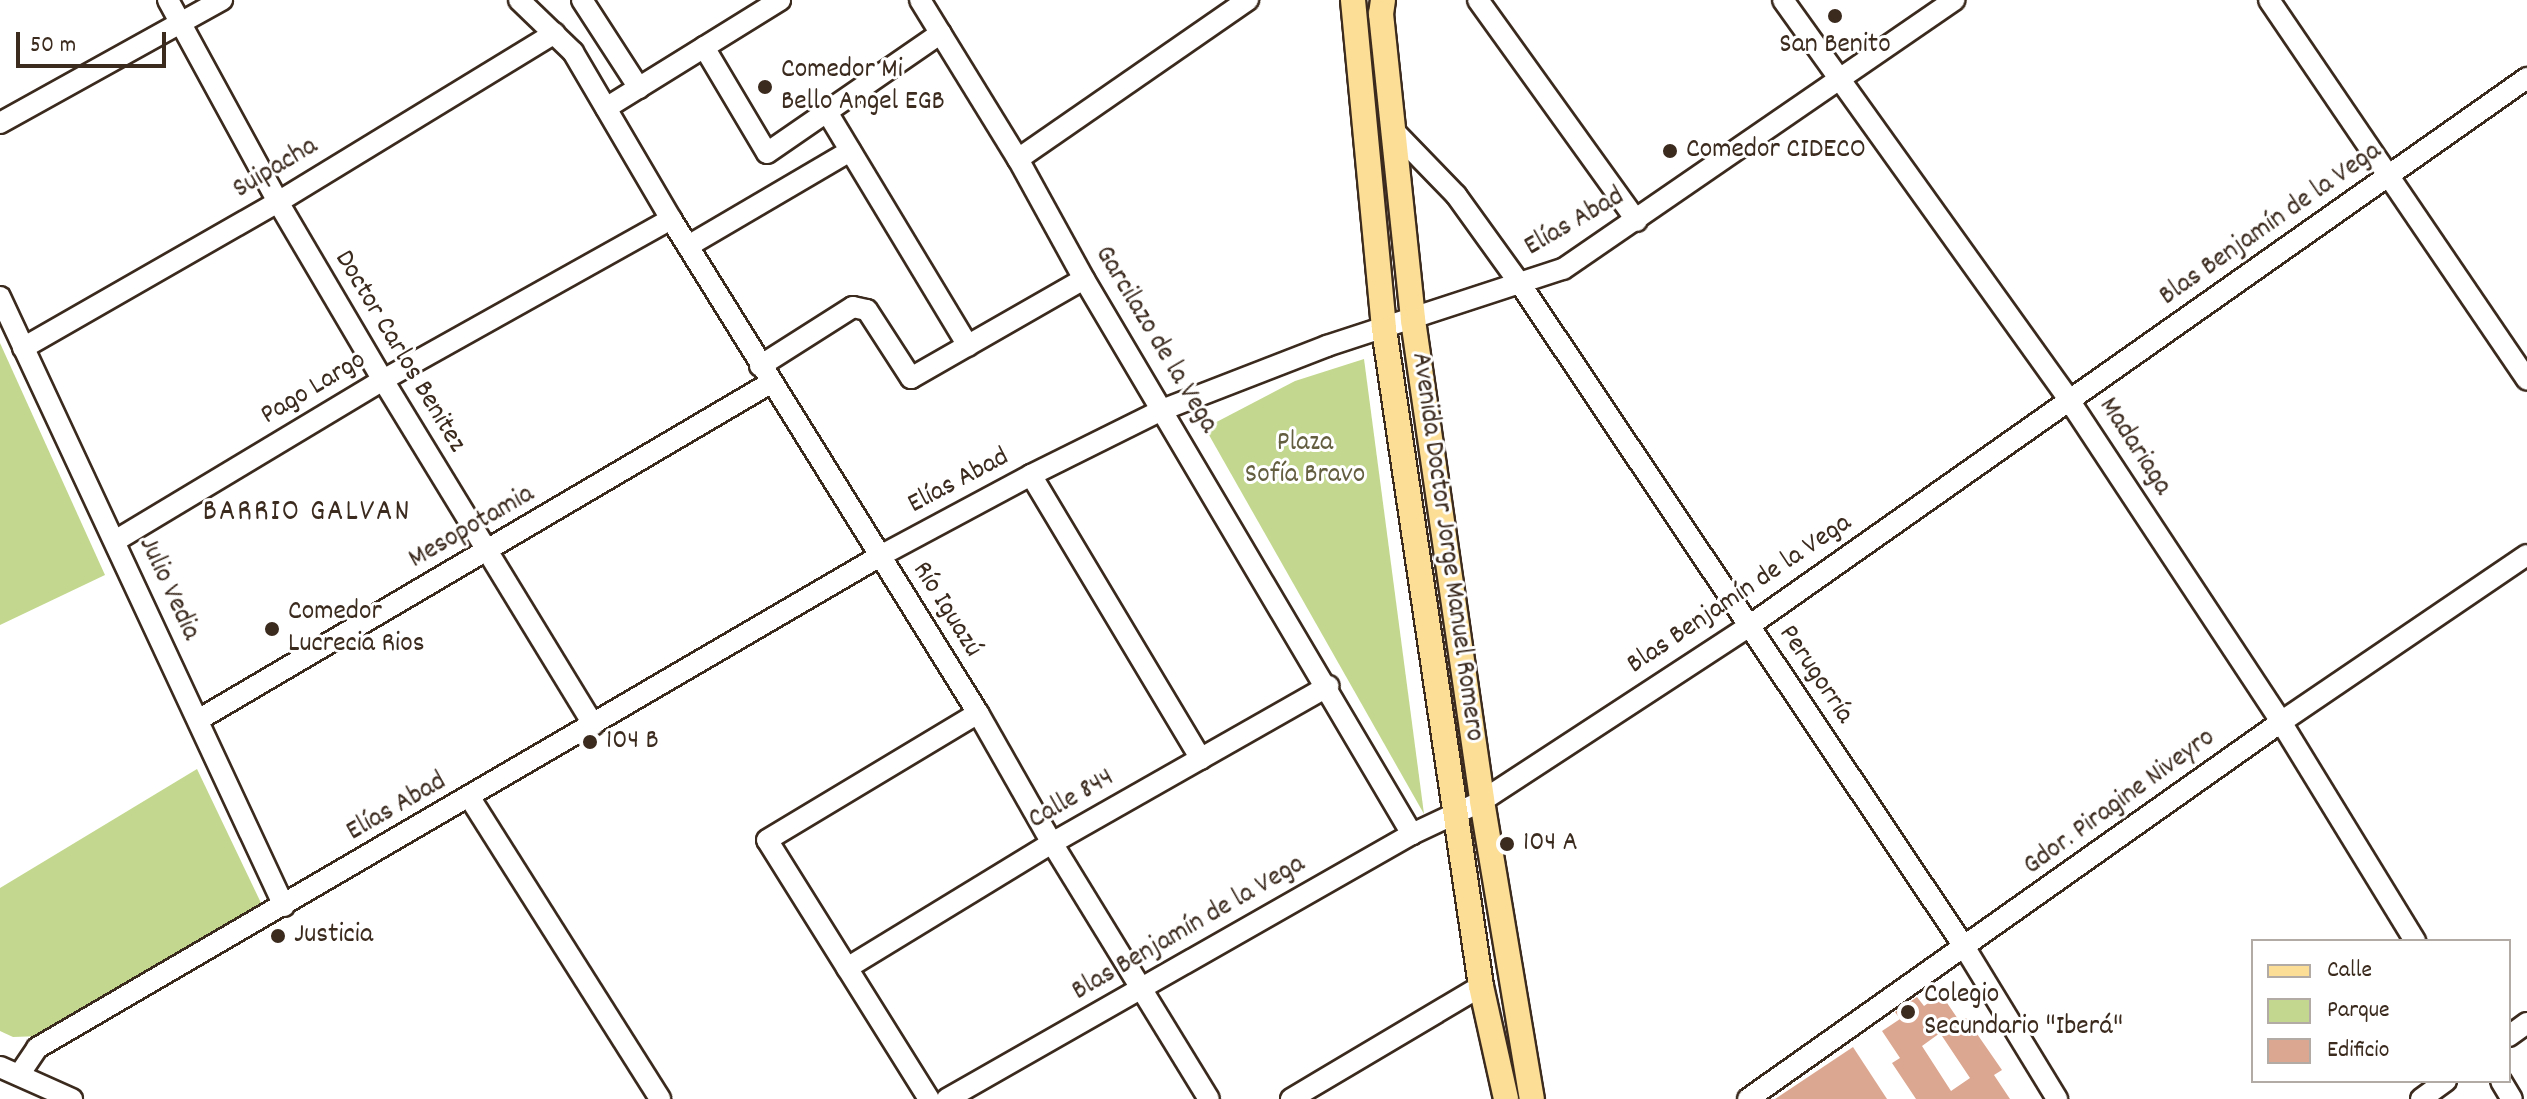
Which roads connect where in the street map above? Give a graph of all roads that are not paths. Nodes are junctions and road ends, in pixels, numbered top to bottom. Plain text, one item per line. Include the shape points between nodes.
1 (168, 0) edge
2 (222, 0) edge
3 (582, 0) edge
4 (779, 0) edge
5 (920, 0) edge
6 (1248, 0) edge
7 (1353, 0) edge
8 (1383, 0) edge
9 (1478, 0) edge
10 (1783, 0) edge
11 (1954, 0) edge
12 (2269, 0) edge
13 (521, 1) edge
14 (181, 23) junction
15 (555, 33) junction
16 (941, 33) junction
17 (704, 47) junction
18 (2527, 78) edge
19 (1838, 80) junction
20 (639, 88) junction
21 (606, 108) junction
22 (827, 112) junction
23 (0, 123) edge
24 (1393, 130) junction
25 (850, 151) junction
26 (1018, 159) junction
27 (2390, 176) junction
28 (278, 202) junction
29 (671, 219) junction
30 (1637, 221) junction
31 (688, 246) junction
32 (1084, 279) junction
33 (1521, 285) junction
34 (0, 297) edge
35 (1413, 320) junction
36 (1384, 329) junction
37 (968, 346) junction
38 (23, 348) junction
39 (766, 374) junction
40 (383, 380) junction
41 (2527, 380) edge
42 (2069, 400) junction
43 (1162, 410) junction
44 (1031, 475) junction
45 (115, 541) junction
46 (486, 553) junction
47 (2527, 555) edge
48 (880, 556) junction
49 (1749, 626) junction
50 (1328, 686) junction
51 (978, 713) junction
52 (198, 720) junction
53 (2281, 722) junction
54 (594, 725) junction
55 (1201, 759) junction
56 (470, 798) junction
57 (1482, 801) junction
58 (1455, 813) junction
59 (1412, 834) junction
60 (1052, 843) junction
61 (284, 906) junction
62 (2414, 939) edge
63 (1965, 948) junction
64 (847, 968) junction
65 (1481, 986) junction
66 (1143, 988) junction
67 (9, 1071) edge
68 (2443, 1083) edge
69 (72, 1099) edge
70 (660, 1099) edge
71 (929, 1099) edge
72 (947, 1099) edge
73 (1209, 1099) edge
74 (1291, 1099) edge
75 (1506, 1099) edge
76 (1532, 1099) edge
77 (1748, 1099) edge
78 (2057, 1099) edge
79 (2421, 1099) edge

1 - 14 street, Doctor Carlos Benitez
2 - 14 street
3 - 20 street
4 - 17 street
5 - 16 street, Garcilazo de la Vega
6 - 26 street
7 - 36 main road, Avenida Doctor Jorge Manuel Romero
8 - 24 main road, Avenida Doctor Jorge Manuel Romero
9 - 30 street
10 - 19 street, Madariaga
11 - 19 street, Elías Abad
12 - 27 street
13 - 15 street, Río Iguazú
14 - 23 street
14 - 28 street, Doctor Carlos Benitez
15 - 21 street, Río Iguazú via 573,52
15 - 28 street, Suipacha
16 - 22 street
16 - 26 street, Garcilazo de la Vega
17 - 20 street
17 - 22 street via 767,153
18 - 27 street, Blas Benjamín de la Vega
19 - 30 street, Elías Abad
19 - 42 street, Madariaga
20 - 21 street
21 - 29 street, Río Iguazú
22 - 25 street
24 - 33 street, Perugorría via 1456,195
24 - 35 main road, Avenida Doctor Jorge Manuel Romero
25 - 31 street
25 - 37 street
26 - 32 street, Garcilazo de la Vega
27 - 41 street
27 - 42 street, Blas Benjamín de la Vega
28 - 38 street, Suipacha
28 - 40 street, Doctor Carlos Benitez
29 - 31 street, Río Iguazú
29 - 40 street, Pago Largo
30 - 33 street, Elías Abad via 1563,269
31 - 39 street, Río Iguazú
32 - 37 street
32 - 43 street, Garcilazo de la Vega
33 - 35 street, Elías Abad
33 - 49 street, Perugorría
34 - 38 street, Julio Vedia
35 - 36 street, Elías Abad
35 - 57 main road, Avenida Doctor Jorge Manuel Romero
36 - 43 street, Elías Abad
36 - 58 main road, Avenida Doctor Jorge Manuel Romero
37 - 39 street, Mesopotamia via 911,378 867,310 853,307
38 - 45 street, Julio Vedia
39 - 46 street, Mesopotamia
39 - 48 street, Río Iguazú
40 - 45 street, Pago Largo
40 - 46 street, Doctor Carlos Benitez
42 - 49 street, Blas Benjamín de la Vega
42 - 53 street, Madariaga
43 - 44 street, Elías Abad
43 - 50 street, Garcilazo de la Vega
44 - 48 street, Elías Abad
44 - 55 street
45 - 52 street, Julio Vedia
46 - 52 street, Mesopotamia
46 - 54 street, Doctor Carlos Benitez
47 - 53 street, Gdor. Piragine Niveyro
48 - 51 street, Río Iguazú
48 - 54 street, Elías Abad
49 - 57 street, Blas Benjamín de la Vega
49 - 63 street, Perugorría
50 - 55 street, Calle 844
50 - 59 street, Garcilazo de la Vega
51 - 60 street, Río Iguazú
51 - 64 street via 767,840
52 - 61 street, Julio Vedia
53 - 62 street, Madariaga
53 - 63 street, Gdor. Piragine Niveyro
54 - 56 street, Elías Abad
55 - 60 street, Calle 844
56 - 61 street, Elías Abad
56 - 70 street
57 - 58 street, Blas Benjamín de la Vega
57 - 76 main road, Avenida Doctor Jorge Manuel Romero
58 - 59 street, Blas Benjamín de la Vega
58 - 65 main road, Avenida Doctor Jorge Manuel Romero
59 - 66 street, Blas Benjamín de la Vega
60 - 64 street, Calle 844
60 - 66 street, Río Iguazú
61 - 67 street, Elías Abad via 37,1048
63 - 77 street, Gdor. Piragine Niveyro
63 - 78 street, Perugorría
64 - 71 street
65 - 74 street
65 - 75 main road, Avenida Doctor Jorge Manuel Romero
66 - 72 street, Blas Benjamín de la Vega
66 - 73 street, Río Iguazú
67 - 69 street
68 - 79 street

